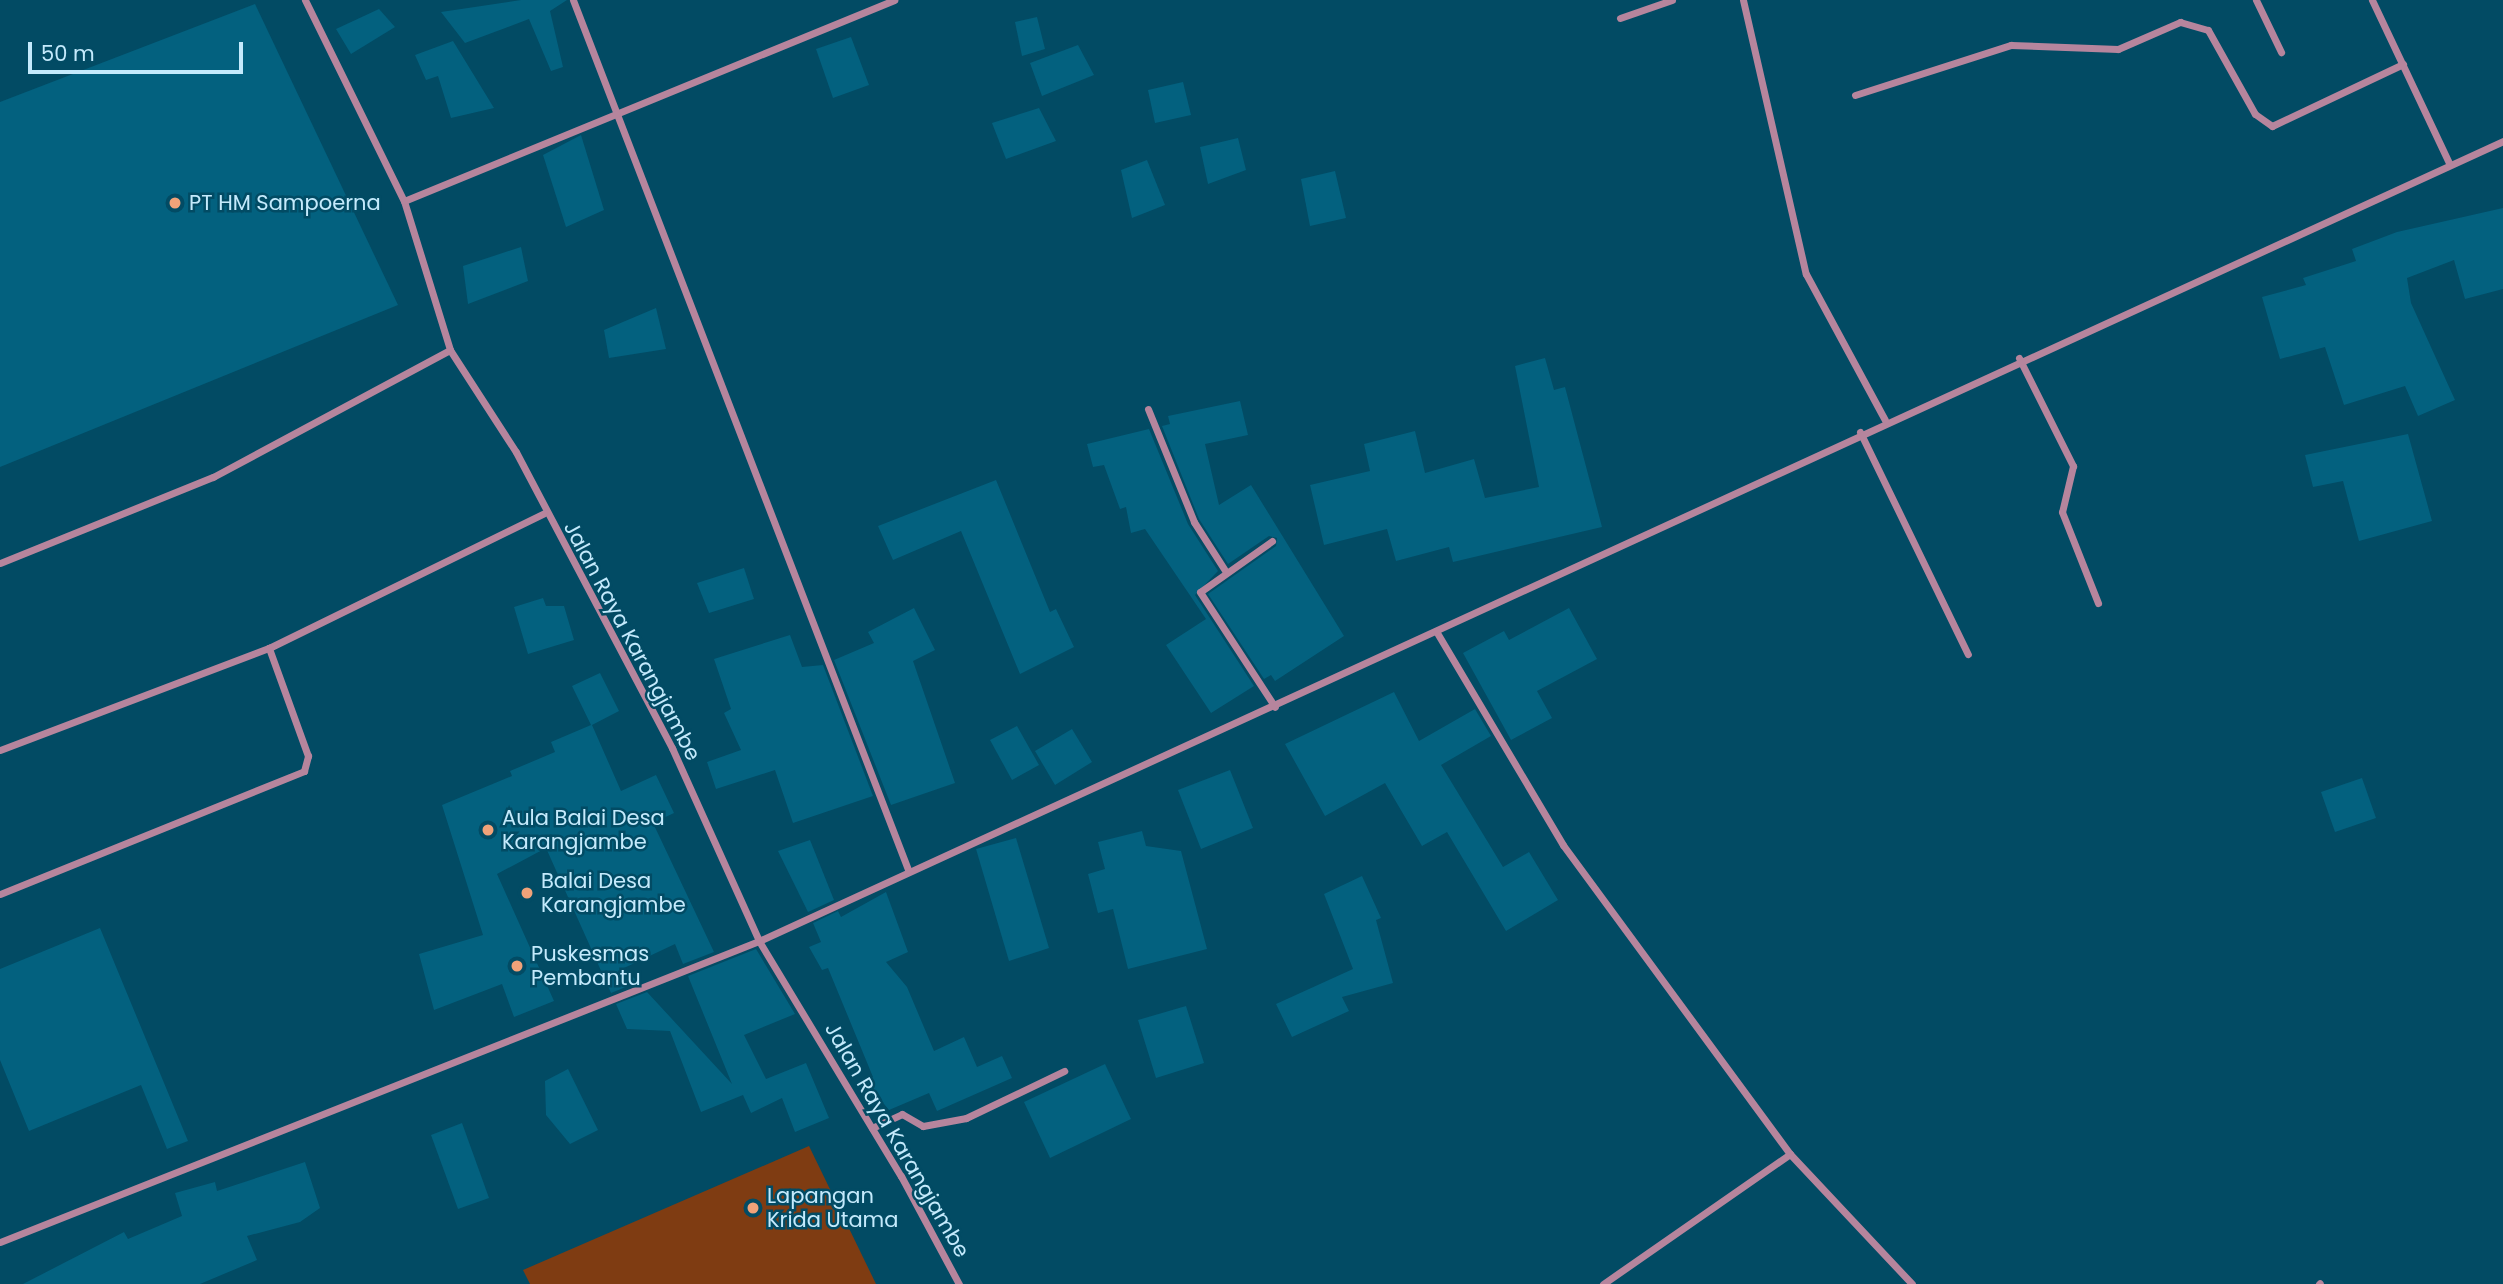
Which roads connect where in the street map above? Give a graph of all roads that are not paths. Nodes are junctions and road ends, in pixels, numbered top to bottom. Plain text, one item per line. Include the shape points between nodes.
1 (305, 0) edge
2 (573, 0) edge
3 (894, 0) edge
4 (1672, 0) edge
5 (1743, 0) edge
6 (2256, 0) edge
7 (2372, 0) edge
8 (1620, 18) dead end
9 (2281, 52) dead end
10 (2403, 64) junction
11 (1855, 95) dead end
12 (615, 113) junction
13 (2503, 141) edge
14 (2449, 163) junction
15 (404, 201) junction
16 (450, 350) junction
17 (2019, 358) junction
18 (1149, 409) dead end
19 (1885, 420) junction
20 (1860, 432) junction
21 (544, 513) junction
22 (1272, 541) dead end
23 (0, 563) edge
24 (1226, 572) junction
25 (2098, 603) dead end
26 (1436, 631) junction
27 (270, 648) junction
28 (1968, 654) dead end
29 (1275, 707) junction
30 (0, 750) edge
31 (909, 872) junction
32 (0, 894) edge
33 (759, 941) junction
34 (1064, 1072) dead end
35 (872, 1128) junction
36 (1790, 1154) junction
37 (0, 1241) edge
38 (959, 1284) edge
39 (1603, 1284) edge
40 (1912, 1284) edge

1 - 15 street, Jalan Raya Karangjambe
2 - 12 street
3 - 12 street
4 - 8 street
5 - 19 street via 1806,274
6 - 9 street
7 - 10 street
10 - 11 street via 2272,126 2255,114 2208,30 2180,22 2118,49 2011,45
10 - 14 street
12 - 15 street
12 - 31 street
13 - 14 street
14 - 17 street
15 - 16 street, Jalan Raya Karangjambe
16 - 21 street, Jalan Raya Karangjambe via 516,452
16 - 23 street via 212,477
17 - 19 street
17 - 25 street via 2073,466 2062,512
18 - 24 street via 1194,522
19 - 20 street
20 - 26 street
20 - 28 street
21 - 27 street
21 - 33 street, Jalan Raya Karangjambe via 672,748
22 - 24 street
24 - 29 street via 1199,592
26 - 29 street
26 - 36 street via 1563,845
27 - 30 street
27 - 32 street via 308,756 304,771
29 - 31 street
31 - 33 street
33 - 35 street, Jalan Raya Karangjambe
33 - 37 street
34 - 35 street via 966,1118 923,1126 902,1114
35 - 38 street, Jalan Raya Karangjambe
36 - 39 street
36 - 40 street

